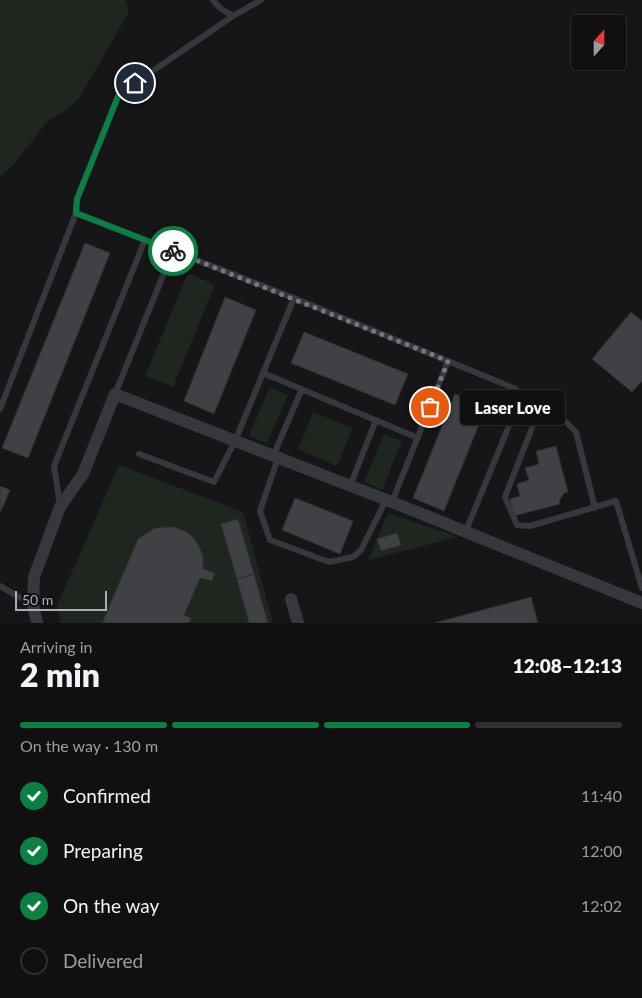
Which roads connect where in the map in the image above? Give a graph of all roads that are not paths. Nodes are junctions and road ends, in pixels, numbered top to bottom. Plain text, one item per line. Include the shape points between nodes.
1 (213, 0) edge
2 (261, 0) edge
3 (233, 16) junction
4 (76, 213) junction
5 (145, 240) junction
6 (174, 251) junction
7 (294, 298) junction
8 (448, 361) junction
9 (263, 373) junction
10 (302, 389) junction
11 (115, 394) junction
12 (0, 409) edge
13 (376, 420) junction
14 (418, 438) junction
15 (235, 441) junction
16 (139, 454) dead end
17 (276, 457) junction
18 (350, 486) junction
19 (389, 501) junction
20 (60, 507) junction
21 (595, 508) junction
22 (465, 533) junction
23 (0, 586) edge
24 (642, 588) edge
25 (291, 599) dead end
26 (642, 603) edge
27 (33, 605) junction
28 (37, 623) edge
29 (298, 623) edge

1 - 3 lane
2 - 3 lane
3 - 4 lane via 119,94 77,199
4 - 5 lane
4 - 12 lane
5 - 6 lane
5 - 20 lane via 54,466
6 - 7 lane
6 - 11 lane
7 - 8 lane
7 - 9 lane
8 - 14 lane
8 - 22 lane via 516,389 513,416
9 - 10 lane
9 - 15 lane
10 - 13 lane
10 - 17 lane
11 - 15 street
11 - 20 street via 83,474
13 - 14 lane
13 - 18 lane
14 - 19 lane
15 - 16 lane via 214,482
15 - 17 street
17 - 18 street
17 - 19 lane via 260,511 270,540 329,562 353,558
18 - 19 street
19 - 22 street
20 - 27 street via 34,577
21 - 21 lane via 576,432 564,420 539,410 505,497 517,524 530,526
21 - 24 lane via 616,502
22 - 26 street
23 - 27 lane
25 - 29 street
27 - 28 street

